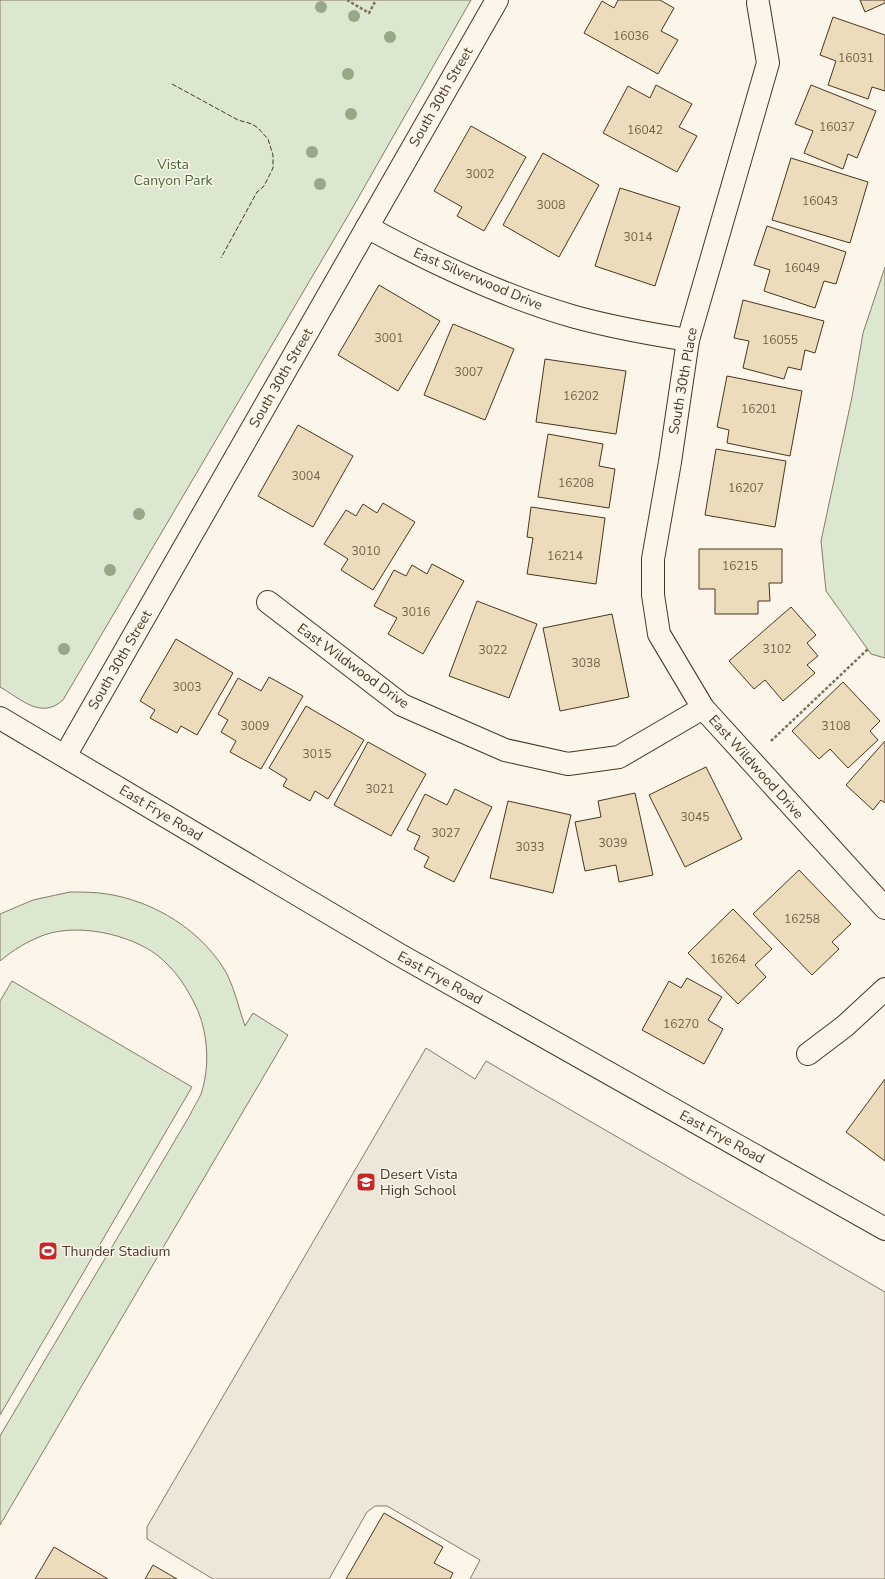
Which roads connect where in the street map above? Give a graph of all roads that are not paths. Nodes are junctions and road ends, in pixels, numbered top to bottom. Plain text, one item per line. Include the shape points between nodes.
1 (497, 0) edge
2 (758, 3) dead end
3 (367, 227) junction
4 (688, 340) junction
5 (268, 602) dead end
6 (703, 708) junction
7 (0, 718) edge
8 (65, 756) junction
9 (885, 908) edge
10 (885, 989) edge
11 (808, 1054) dead end
12 (885, 1229) edge

1 - 3 street, South 30th Street
2 - 4 street, South 30th Place via 768,63
3 - 4 street, East Silverwood Drive via 436,263 515,297 575,316 650,334
3 - 8 street, South 30th Street
4 - 6 street, South 30th Place via 653,559 653,595 659,634
5 - 6 street, East Wildwood Drive via 402,705 505,750 568,764 619,757
6 - 9 street, East Wildwood Drive
7 - 8 street, East Frye Road
8 - 12 street, East Frye Road via 398,954
10 - 11 street via 846,1026

